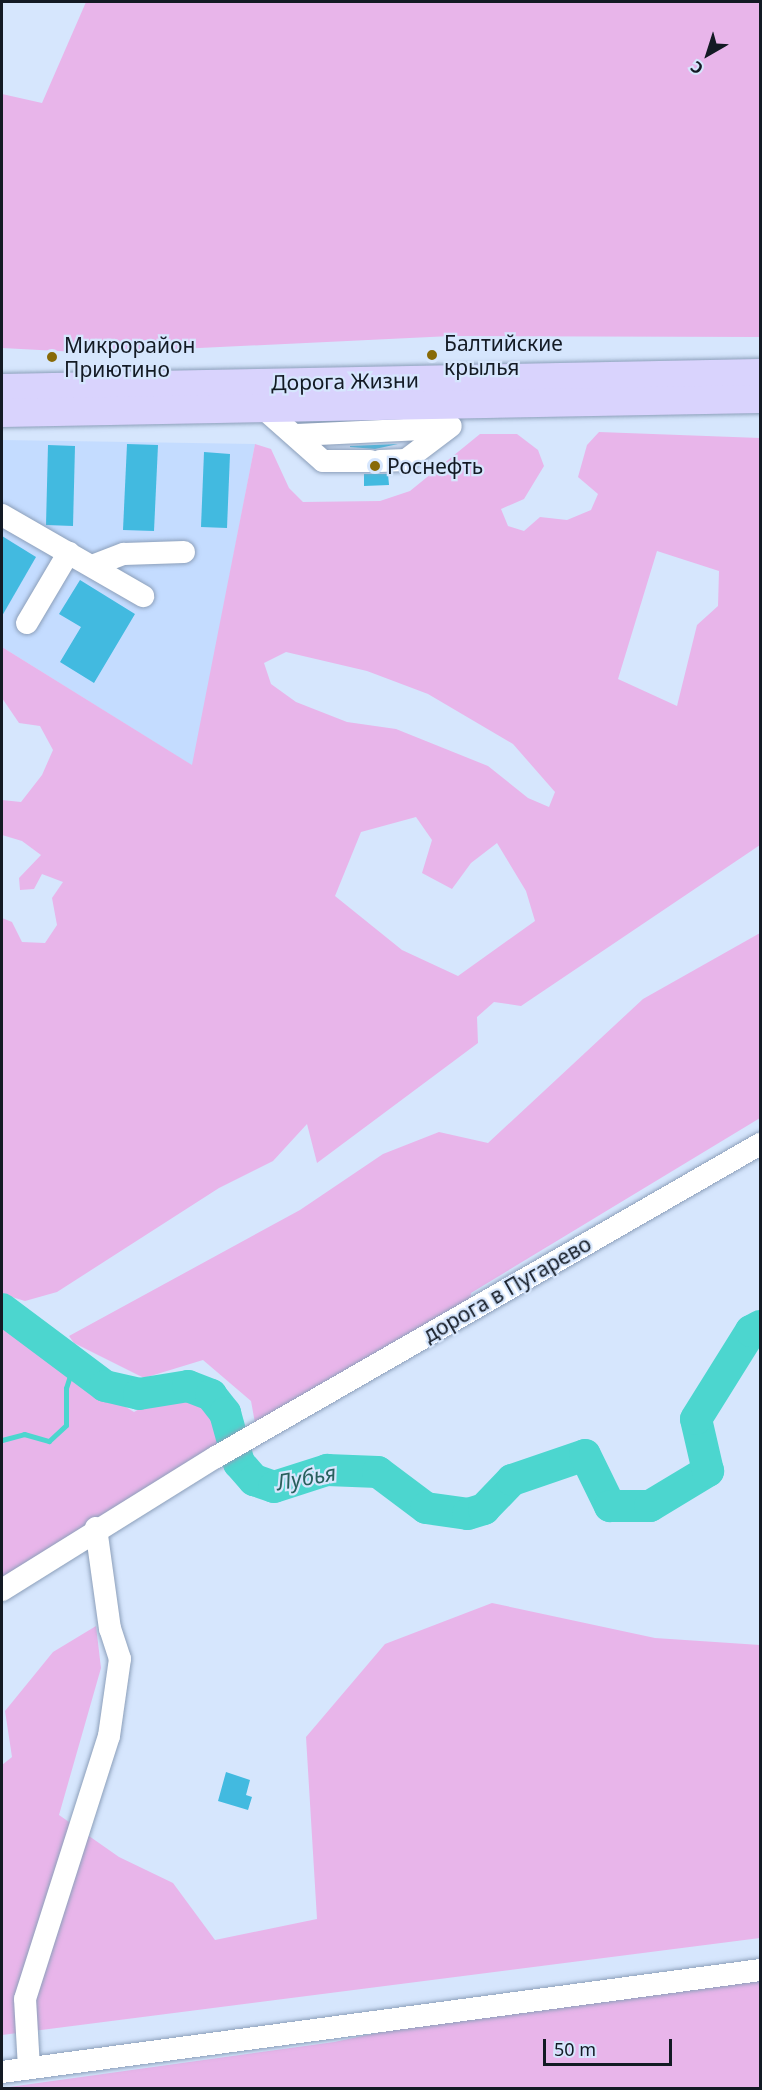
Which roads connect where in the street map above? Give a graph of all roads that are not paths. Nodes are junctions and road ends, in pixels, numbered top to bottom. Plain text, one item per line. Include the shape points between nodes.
1 (760, 373) edge
2 (2, 388) edge
3 (760, 399) edge
4 (481, 404) junction
5 (263, 408) junction
6 (2, 412) edge
7 (448, 428) junction
8 (297, 435) junction
9 (2, 515) edge
10 (69, 552) junction
11 (184, 552) dead end
12 (92, 566) junction
13 (143, 596) dead end
14 (27, 623) dead end
15 (760, 1144) edge
16 (96, 1528) junction
17 (2, 1590) edge
18 (760, 1970) edge
19 (29, 2068) junction
20 (2, 2072) edge

1 - 2 main road, Дорога Жизни
3 - 4 main road, Дорога Жизни
4 - 5 main road, Дорога Жизни
4 - 7 street
5 - 6 main road, Дорога Жизни
5 - 8 street
7 - 8 street
7 - 8 street via 406,460 323,461
9 - 10 street
10 - 12 street
10 - 14 street
11 - 12 street via 124,554
12 - 13 street
15 - 16 street, дорога в Пугарево
16 - 17 street, дорога в Пугарево
16 - 19 street via 110,1629 120,1659 109,1736 25,1999
18 - 19 street
19 - 20 street

